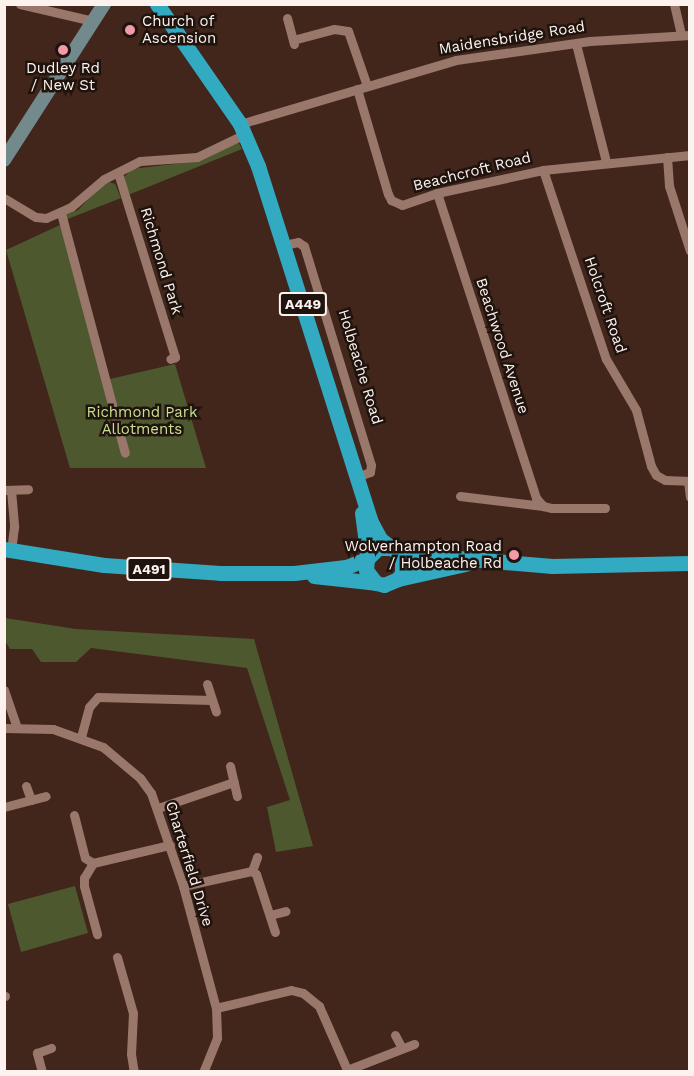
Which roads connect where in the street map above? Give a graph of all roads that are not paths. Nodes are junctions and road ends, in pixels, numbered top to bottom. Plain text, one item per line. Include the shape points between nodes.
1 (20, 4) edge
2 (104, 4) edge
3 (157, 4) edge
4 (674, 4) edge
5 (287, 18) dead end
6 (93, 21) junction
7 (685, 35) edge
8 (576, 44) junction
9 (362, 87) junction
10 (243, 129) junction
11 (690, 155) edge
12 (667, 157) junction
13 (4, 160) edge
14 (606, 162) junction
15 (543, 170) junction
16 (118, 172) junction
17 (437, 193) junction
18 (4, 198) edge
19 (61, 213) junction
20 (690, 251) edge
21 (175, 358) dead end
22 (125, 453) dead end
23 (357, 481) junction
24 (689, 481) edge
25 (28, 489) dead end
26 (8, 490) edge
27 (460, 496) dead end
28 (690, 497) edge
29 (543, 506) junction
30 (605, 508) dead end
31 (8, 549) edge
32 (394, 550) junction
33 (368, 558) junction
34 (482, 561) junction
35 (690, 563) edge
36 (294, 573) junction
37 (398, 579) junction
38 (376, 583) junction
39 (207, 684) dead end
40 (4, 690) edge
41 (212, 700) junction
42 (216, 712) dead end
43 (17, 727) junction
44 (4, 728) edge
45 (81, 738) junction
46 (230, 766) dead end
47 (234, 782) junction
48 (26, 786) dead end
49 (46, 796) dead end
50 (237, 796) dead end
51 (31, 800) junction
52 (4, 807) edge
53 (158, 808) junction
54 (74, 815) dead end
55 (170, 845) junction
56 (257, 857) dead end
57 (93, 863) junction
58 (252, 871) junction
59 (183, 886) junction
60 (286, 911) dead end
61 (270, 915) junction
62 (275, 932) dead end
63 (97, 934) dead end
64 (117, 957) dead end
65 (216, 1008) junction
66 (395, 1035) dead end
67 (414, 1044) dead end
68 (51, 1048) dead end
69 (402, 1048) junction
70 (42, 1071) edge
71 (134, 1071) edge
72 (203, 1071) edge
73 (348, 1071) edge

1 - 6 street
2 - 6 main road
3 - 10 highway, A449
4 - 7 street
5 - 9 street, Beachcroft Road via 293,42 334,29 348,31
6 - 13 main road
7 - 8 street, Maidensbridge Road
8 - 9 street, Maidensbridge Road via 456,60
8 - 14 street
9 - 10 street, Maidensbridge Road
9 - 17 street, Beachcroft Road via 392,200 402,205
10 - 16 street, Maidensbridge Road via 197,157 148,159
10 - 23 highway, A449 via 284,245
11 - 12 street, Beachcroft Road
12 - 14 street, Beachcroft Road
12 - 20 street via 669,186
14 - 15 street, Beachcroft Road
15 - 17 street, Beachcroft Road
15 - 24 street, Holcroft Road via 606,359 636,410 651,466 656,475 667,481
16 - 19 street, Maidensbridge Road
16 - 21 street, Richmond Park
17 - 29 street, Beachwood Avenue via 536,498
18 - 19 street via 36,217
19 - 22 street
23 - 32 highway, A449 via 376,534
23 - 33 highway, A449
24 - 28 street
25 - 26 street
26 - 31 street via 14,527
27 - 29 street
29 - 30 street
31 - 36 highway, A491 via 154,570
32 - 33 highway via 378,548
32 - 34 highway
32 - 37 highway via 404,566
33 - 36 highway, A491 via 346,567
33 - 38 highway via 366,570
34 - 35 highway via 563,567
34 - 37 highway
36 - 38 highway, A491
37 - 38 highway via 384,585
39 - 41 street
40 - 43 street
41 - 42 street
41 - 45 street via 98,697 89,707
43 - 44 street, Charterfield Drive
43 - 45 street, Charterfield Drive via 53,729
45 - 53 street, Charterfield Drive via 104,747 125,763 140,778
46 - 47 street
47 - 50 street
47 - 53 street
48 - 51 street
49 - 51 street
51 - 52 street
53 - 55 street, Charterfield Drive
54 - 57 street via 85,858
55 - 57 street
55 - 59 street, Charterfield Drive
56 - 58 street
57 - 63 street via 84,886
58 - 59 street
58 - 61 street
59 - 65 street, Charterfield Drive
60 - 61 street
61 - 62 street
64 - 71 street via 133,1013
65 - 72 street, Charterfield Drive via 217,1038
65 - 73 street via 291,990 303,993 320,1006
66 - 69 street
67 - 69 street
68 - 70 street via 37,1053
69 - 73 street

